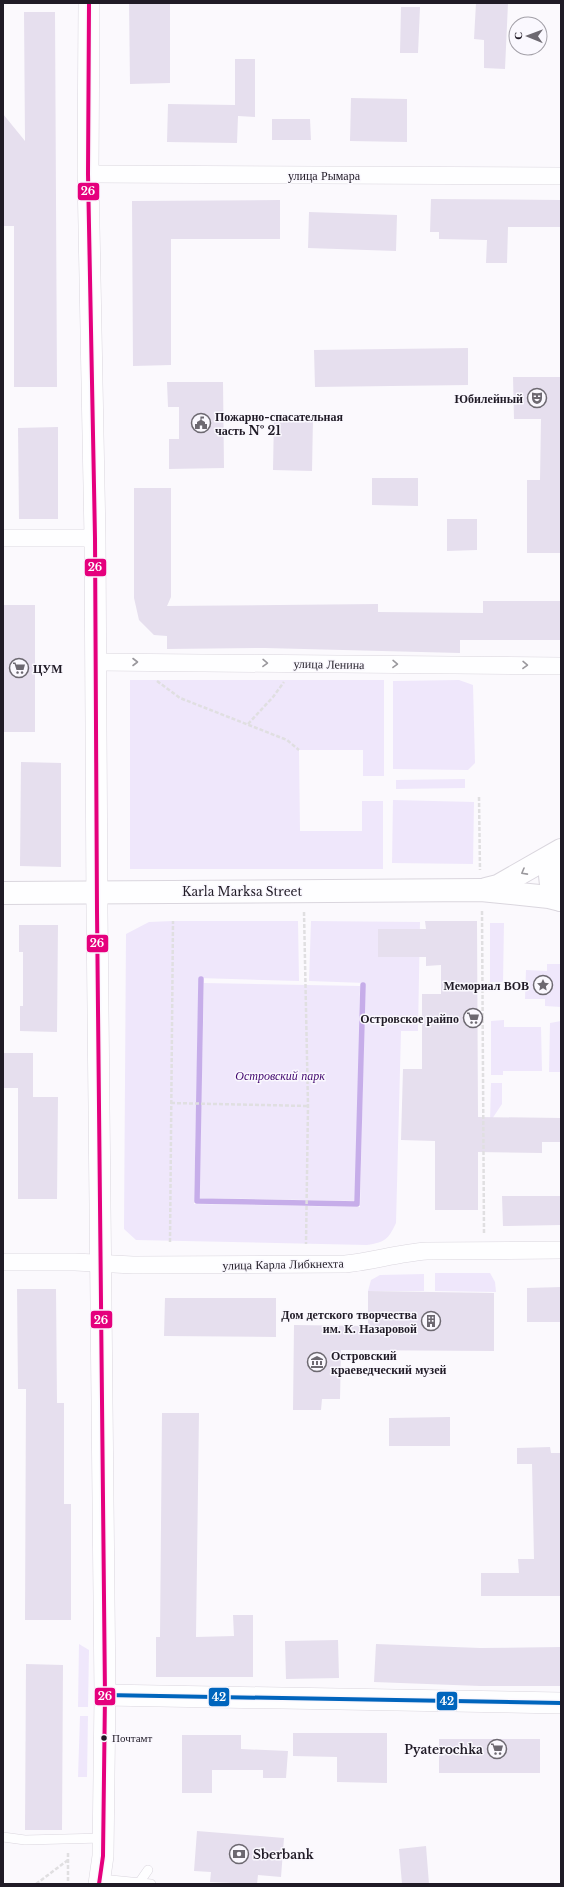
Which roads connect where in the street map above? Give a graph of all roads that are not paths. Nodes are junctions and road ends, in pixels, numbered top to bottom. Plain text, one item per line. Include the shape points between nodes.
1 (89, 3) edge
2 (88, 174) junction
3 (561, 176) edge
4 (3, 538) edge
5 (95, 538) junction
6 (96, 662) junction
7 (561, 666) edge
8 (559, 852) edge
9 (481, 890) junction
10 (3, 893) edge
11 (97, 893) junction
12 (561, 900) edge
13 (561, 1250) edge
14 (3, 1262) edge
15 (101, 1263) junction
16 (105, 1694) junction
17 (561, 1703) edge
18 (3, 1837) edge
19 (103, 1838) junction
20 (148, 1870) dead end
21 (100, 1881) edge
22 (139, 1883) junction
23 (151, 1884) edge

1 - 2 street
2 - 3 street, улица Рымара
2 - 5 street
4 - 5 street
5 - 6 street
6 -> 7 street, улица Ленина
6 - 11 street
8 -> 9 main road via 498,886
8 - 12 main road via 549,872 552,888
9 - 11 main road, Karla Marksa Street
9 - 12 main road
10 - 11 main road, Karla Marksa Street
11 - 15 street
13 - 15 street, улица Карла Либкнехта via 409,1252 345,1264
14 - 15 street, улица Карла Либкнехта
15 - 16 street
16 - 17 street
16 - 19 street
18 - 19 lane via 25,1840
19 - 21 street
20 - 22 lane
21 - 22 lane
22 - 23 lane

